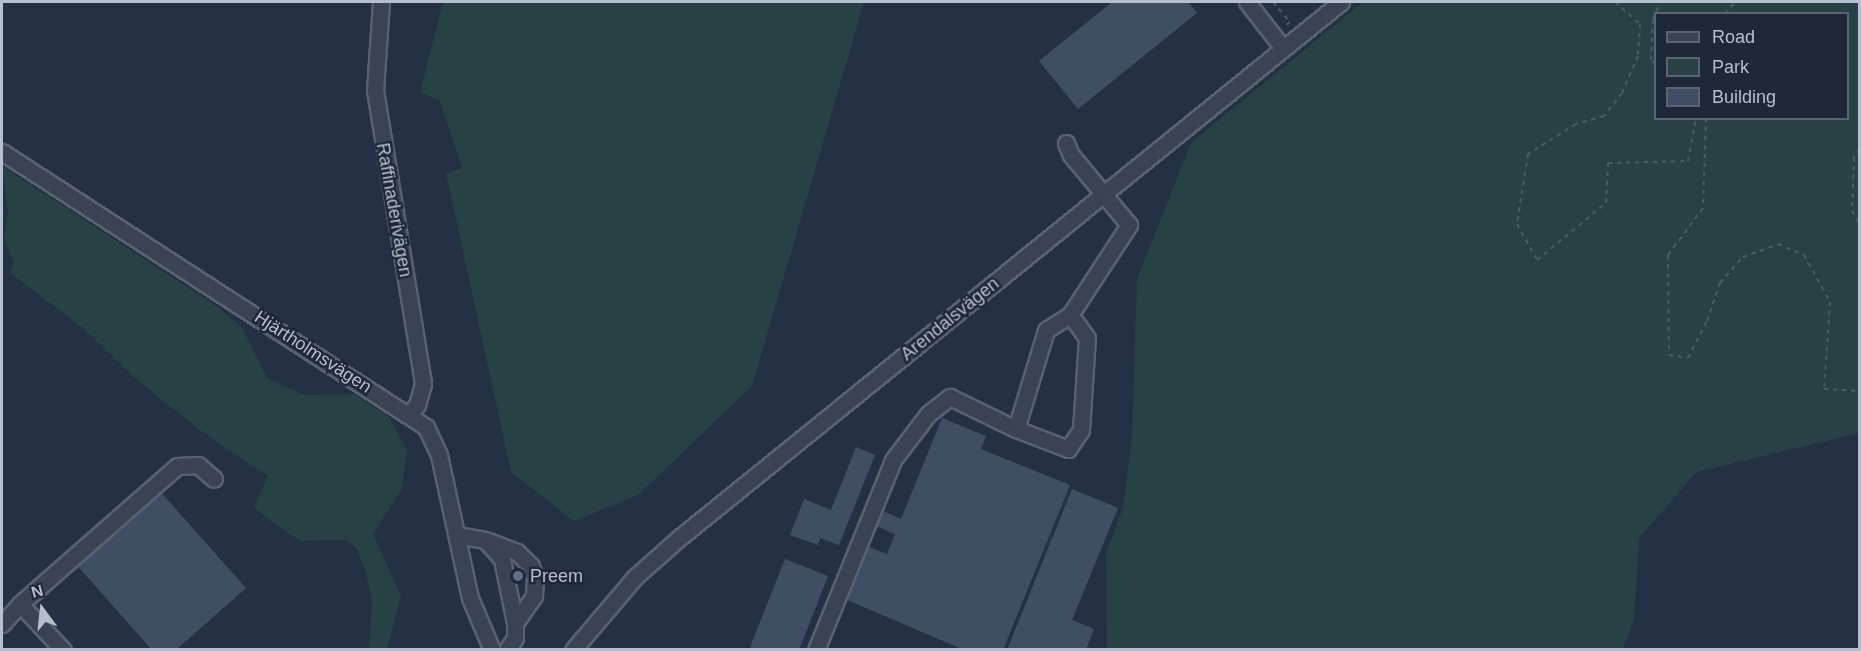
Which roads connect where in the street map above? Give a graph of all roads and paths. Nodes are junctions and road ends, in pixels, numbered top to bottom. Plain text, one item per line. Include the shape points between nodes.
1 (381, 2) edge
2 (1247, 2) edge
3 (1273, 2) edge
4 (1341, 2) edge
5 (1615, 2) edge
6 (1654, 17) edge
7 (1273, 35) junction
8 (1283, 48) junction
9 (1654, 62) edge
10 (1696, 120) edge
11 (1706, 120) edge
12 (1066, 142) dead end
13 (1860, 149) edge
14 (2, 152) edge
15 (1104, 194) junction
16 (1860, 225) edge
17 (1070, 315) junction
18 (1860, 391) edge
19 (410, 414) junction
20 (1016, 429) junction
21 (214, 479) dead end
22 (457, 535) junction
23 (484, 540) junction
24 (20, 604) junction
25 (515, 623) junction
26 (2, 624) edge
27 (63, 650) edge
28 (492, 650) edge
29 (507, 650) edge
30 (573, 650) edge
31 (816, 650) edge

1 - 19 street, Raffinaderivägen via 375,90 423,384
2 - 7 street
3 - 7 path via 1290,22
4 - 8 street, Arendalsvägen
5 - 10 path via 1640,24 1638,56 1622,93 1604,116 1576,123 1528,154 1516,224 1537,260 1606,204 1608,163 1689,161
6 - 9 path
7 - 8 street
8 - 15 street, Arendalsvägen
11 - 18 path via 1703,208 1668,255 1669,355 1688,358 1720,283 1743,257 1778,244 1804,255 1830,302 1824,389
12 - 15 street via 1071,155
13 - 16 path via 1854,157 1852,211
14 - 19 street, Hjärtholmsvägen
15 - 17 street via 1129,225
15 - 30 street, Arendalsvägen via 679,538 635,577
17 - 20 street via 1046,330
17 - 20 street via 1087,339 1082,430 1068,449
19 - 22 street, Hjärtholmsvägen via 426,427 439,455
20 - 31 street via 950,397 928,414 893,460
21 - 24 street via 198,465 177,466
22 - 23 street
22 - 28 street, Hjärtholmsvägen via 470,598
23 - 25 street via 502,559
23 - 25 street via 517,552 531,566 534,596
24 - 26 street
24 - 27 street
25 - 29 street via 515,638

